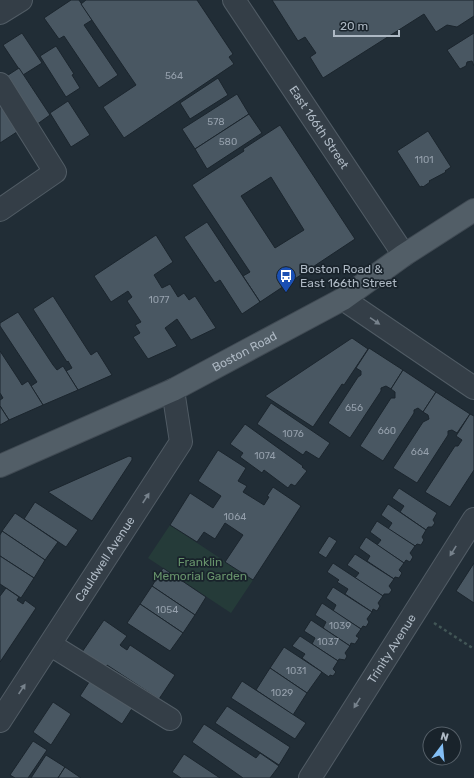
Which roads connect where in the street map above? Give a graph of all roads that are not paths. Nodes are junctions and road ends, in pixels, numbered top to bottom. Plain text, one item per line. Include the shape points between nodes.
1 (21, 0) edge
2 (234, 0) edge
3 (0, 13) edge
4 (0, 84) edge
5 (0, 210) edge
6 (474, 210) edge
7 (404, 255) junction
8 (343, 299) junction
9 (474, 388) edge
10 (173, 390) junction
11 (0, 466) edge
12 (474, 518) edge
13 (51, 645) junction
14 (170, 720) dead end
15 (0, 721) edge
16 (310, 778) edge

1 - 3 street
2 - 7 street, East 166th Street
4 - 5 street via 54,172
6 - 7 main road, Boston Road
7 - 8 main road, Boston Road
8 -> 9 street
8 - 10 main road, Boston Road
10 - 11 main road, Boston Road
13 -> 10 street, Cauldwell Avenue via 181,442
12 -> 16 street, Trinity Avenue
13 - 14 street
15 -> 13 street, Cauldwell Avenue

